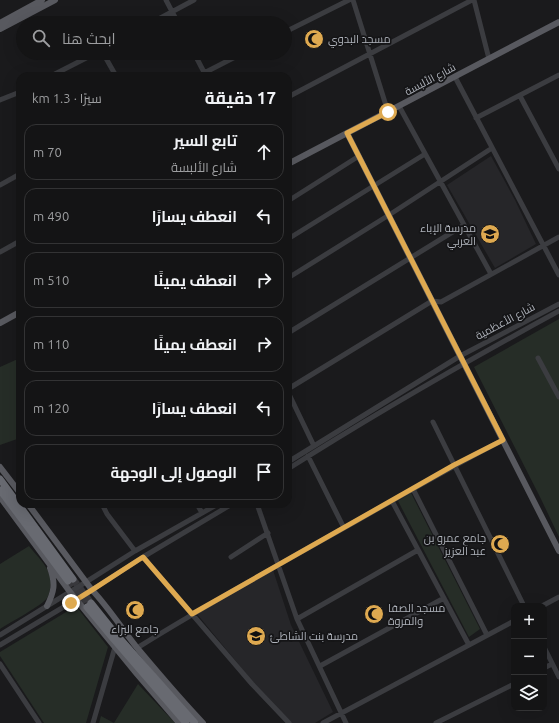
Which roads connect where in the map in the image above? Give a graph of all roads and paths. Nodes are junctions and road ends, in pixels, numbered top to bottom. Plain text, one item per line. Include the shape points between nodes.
1 (42, 0) edge
2 (55, 0) edge
3 (166, 0) edge
4 (194, 0) edge
5 (349, 0) edge
6 (353, 0) edge
7 (473, 0) edge
8 (172, 12) junction
9 (25, 16) edge
10 (164, 16) edge
11 (174, 16) edge
12 (16, 21) edge
13 (559, 22) edge
14 (0, 23) edge
15 (292, 28) edge
16 (0, 29) edge
17 (370, 54) junction
18 (489, 59) junction
19 (82, 60) edge
20 (107, 60) edge
21 (198, 60) edge
22 (230, 60) edge
23 (59, 72) edge
24 (114, 72) edge
25 (204, 72) edge
26 (209, 72) edge
27 (559, 76) edge
28 (455, 77) junction
29 (16, 94) edge
30 (292, 95) edge
31 (520, 96) junction
32 (0, 100) edge
33 (399, 106) junction
34 (388, 112) junction
35 (476, 118) junction
36 (347, 133) junction
37 (492, 148) junction
38 (425, 154) junction
39 (359, 156) junction
40 (292, 162) edge
41 (559, 169) edge
42 (16, 176) edge
43 (440, 182) junction
44 (0, 185) edge
45 (374, 186) junction
46 (292, 198) edge
47 (389, 215) junction
48 (464, 225) junction
49 (559, 236) edge
50 (292, 237) edge
51 (16, 243) edge
52 (543, 245) junction
53 (0, 252) edge
54 (410, 258) junction
55 (491, 274) junction
56 (559, 275) edge
57 (292, 276) edge
58 (432, 301) junction
59 (559, 304) edge
60 (559, 311) edge
61 (16, 314) edge
62 (0, 323) edge
63 (292, 331) edge
64 (460, 356) junction
65 (538, 358) dead end
66 (464, 363) junction
67 (292, 388) edge
68 (559, 398) edge
69 (292, 399) edge
70 (433, 422) dead end
71 (503, 440) junction
72 (314, 446) junction
73 (308, 456) junction
74 (292, 460) edge
75 (454, 465) junction
76 (292, 466) edge
77 (0, 467) edge
78 (0, 479) edge
79 (16, 488) edge
80 (413, 489) junction
81 (0, 490) edge
82 (0, 498) edge
83 (392, 501) junction
84 (16, 502) edge
85 (20, 508) edge
86 (31, 508) edge
87 (104, 508) edge
88 (199, 508) edge
89 (211, 508) edge
90 (225, 508) edge
91 (259, 508) edge
92 (202, 513) junction
93 (344, 528) junction
94 (268, 533) junction
95 (418, 550) junction
96 (135, 551) junction
97 (559, 551) edge
98 (143, 557) junction
99 (231, 557) dead end
100 (46, 559) junction
101 (278, 564) junction
102 (86, 582) junction
103 (92, 590) junction
104 (70, 592) junction
105 (559, 597) edge
106 (444, 598) junction
107 (76, 600) junction
108 (523, 603) edge
109 (547, 603) edge
110 (89, 605) tunnel mouth
111 (47, 606) junction
112 (192, 614) junction
113 (298, 619) junction
114 (511, 623) edge
115 (0, 635) edge
116 (487, 635) junction
117 (0, 645) edge
118 (469, 645) junction
119 (115, 647) junction
120 (137, 648) junction
121 (547, 653) edge
122 (0, 664) edge
123 (552, 664) junction
124 (320, 666) junction
125 (547, 666) edge
126 (559, 677) edge
127 (511, 686) edge
128 (342, 713) junction
129 (180, 715) edge
130 (39, 723) edge
131 (93, 723) edge
132 (186, 723) edge
133 (195, 723) edge
134 (203, 723) edge
135 (288, 723) edge
136 (324, 723) edge
137 (346, 723) edge
138 (436, 723) edge

1 - 14 main road
2 - 9 main road
3 - 8 street
4 - 8 street
5 - 15 street
6 - 17 street
7 - 17 street
7 - 18 street
8 - 10 street
8 - 11 street
12 - 16 main road
13 - 18 main road, شارع الألبسة
17 - 30 street
17 - 34 street
18 - 28 main road, شارع الألبسة
19 - 23 street
20 - 24 street
21 - 25 street
22 - 26 street
27 - 31 street
28 - 33 main road, شارع الألبسة
28 - 35 street
29 - 32 street
31 - 35 street
31 - 41 street
33 - 34 main road, شارع الألبسة
33 - 38 street
34 - 36 main road, شارع الألبسة
35 - 37 street
36 - 39 main road
36 - 40 main road, شارع الألبسة
37 - 43 street
37 - 52 street
38 - 43 street
38 - 45 street
39 - 45 main road
39 - 46 street
42 - 44 street
43 - 47 street
43 - 48 street
45 - 47 main road
45 - 50 street
47 - 54 main road
47 - 57 street
48 - 54 street
48 - 55 street
49 - 52 street
51 - 53 street
52 - 55 street
52 - 56 street
54 - 58 main road
54 - 63 street
55 - 58 street via 441,302
58 - 64 main road
58 - 67 street
59 - 64 street, شارع الأعظمية
60 - 66 street
61 - 62 main road
64 - 66 main road
64 - 72 street, شارع الأعظمية
65 - 68 street
66 - 71 main road
66 - 73 street
69 - 72 street
70 - 75 street
71 - 75 street
71 - 97 main road
72 - 74 street, شارع الأعظمية
73 - 76 street
73 - 93 street
75 - 80 street
75 - 108 street
77 - 79 main road
78 - 84 highway
80 - 83 street
80 - 116 street
81 - 85 highway via 70,580
82 - 100 main road
83 - 93 street
83 - 95 street
86 - 102 main road
87 - 96 street
88 - 92 street
89 - 92 street
90 - 98 street
91 - 94 street
92 - 96 street
93 - 101 street
94 - 99 street
94 - 101 street
95 - 106 street
95 - 113 street
96 - 102 street
98 - 103 street
98 - 112 street
100 - 104 main road
100 - 111 main road via 54,583
101 - 112 street
101 - 113 street
102 - 103 main road
102 - 104 street
103 - 107 street
103 - 120 main road
104 - 107 main road
104 - 111 street
105 - 109 street
106 - 118 street
106 - 124 street
107 - 117 street
107 - 119 main road
110 - 129 highway via 115,633
111 - 115 street
112 - 120 street
112 - 135 street
113 - 124 street
114 - 116 street
116 - 118 street
118 - 128 street
119 - 129 main road
119 - 131 street
120 - 129 main road
121 - 123 street
122 - 130 street
123 - 125 street
123 - 126 street
124 - 128 street
127 - 138 street
128 - 136 street
128 - 137 street
129 - 132 highway
129 - 133 highway
129 - 134 main road

